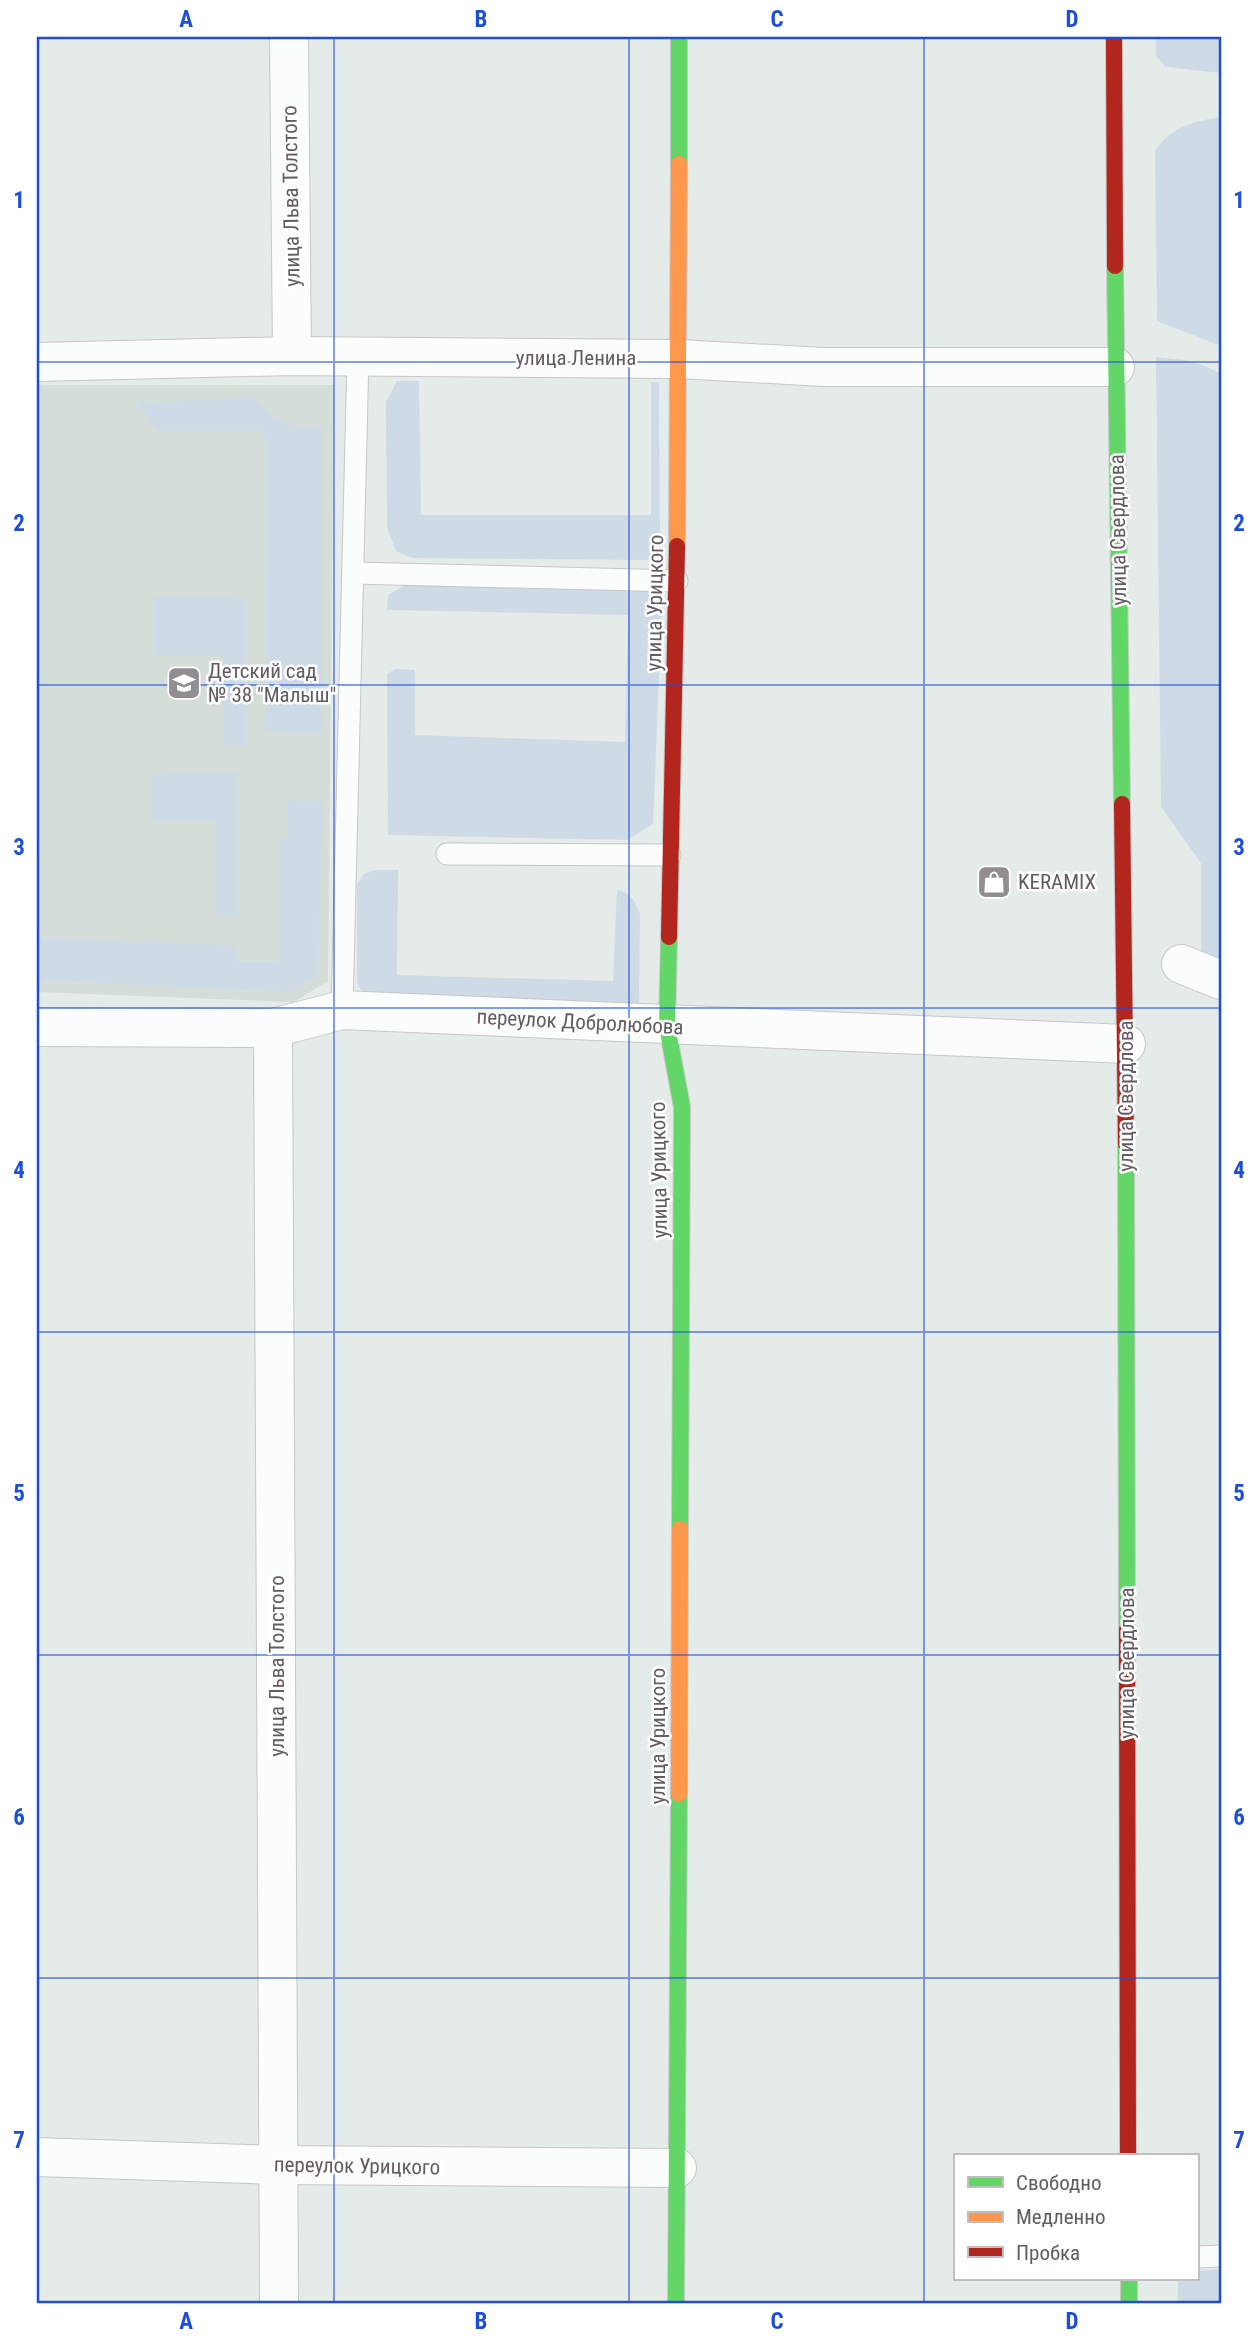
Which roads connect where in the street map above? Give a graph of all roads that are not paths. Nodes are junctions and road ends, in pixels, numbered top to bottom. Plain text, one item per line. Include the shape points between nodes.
1 (289, 37) edge
2 (679, 37) edge
3 (1114, 37) edge
4 (292, 356) junction
5 (358, 356) junction
6 (679, 359) junction
7 (37, 362) edge
8 (1115, 368) junction
9 (353, 573) junction
10 (677, 581) junction
11 (447, 854) dead end
12 (670, 855) junction
13 (1181, 964) dead end
14 (1221, 980) edge
15 (341, 1010) junction
16 (667, 1026) junction
17 (37, 1027) edge
18 (274, 1028) junction
19 (1126, 1044) junction
20 (1128, 2154) edge
21 (37, 2157) edge
22 (279, 2165) junction
23 (677, 2168) junction
24 (1221, 2256) edge
25 (1198, 2257) edge
26 (1129, 2280) edge
27 (279, 2303) edge
28 (677, 2303) edge
29 (1129, 2303) edge

1 - 4 street, улица Льва Толстого
2 - 6 street, улица Урицкого
3 - 8 street, улица Свердлова
4 - 5 street, улица Ленина
4 - 7 street, улица Ленина
5 - 6 street, улица Ленина
5 - 9 lane
6 - 8 street, улица Ленина via 824,367
6 - 10 street, улица Урицкого
8 - 19 street, улица Свердлова
9 - 10 lane
9 - 15 lane
10 - 12 street, улица Урицкого
11 - 12 lane
12 - 16 street, улица Урицкого
13 - 14 street
15 - 16 street, переулок Добролюбова
15 - 18 street, переулок Добролюбова
16 - 19 street, переулок Добролюбова
16 - 23 street, улица Урицкого via 682,1107
17 - 18 street, переулок Добролюбова
18 - 22 street, улица Льва Толстого
19 - 20 street, улица Свердлова
21 - 22 street, переулок Урицкого
22 - 23 street, переулок Урицкого
22 - 27 street, улица Льва Толстого
23 - 28 street, улица Урицкого
24 - 25 lane
26 - 29 street

